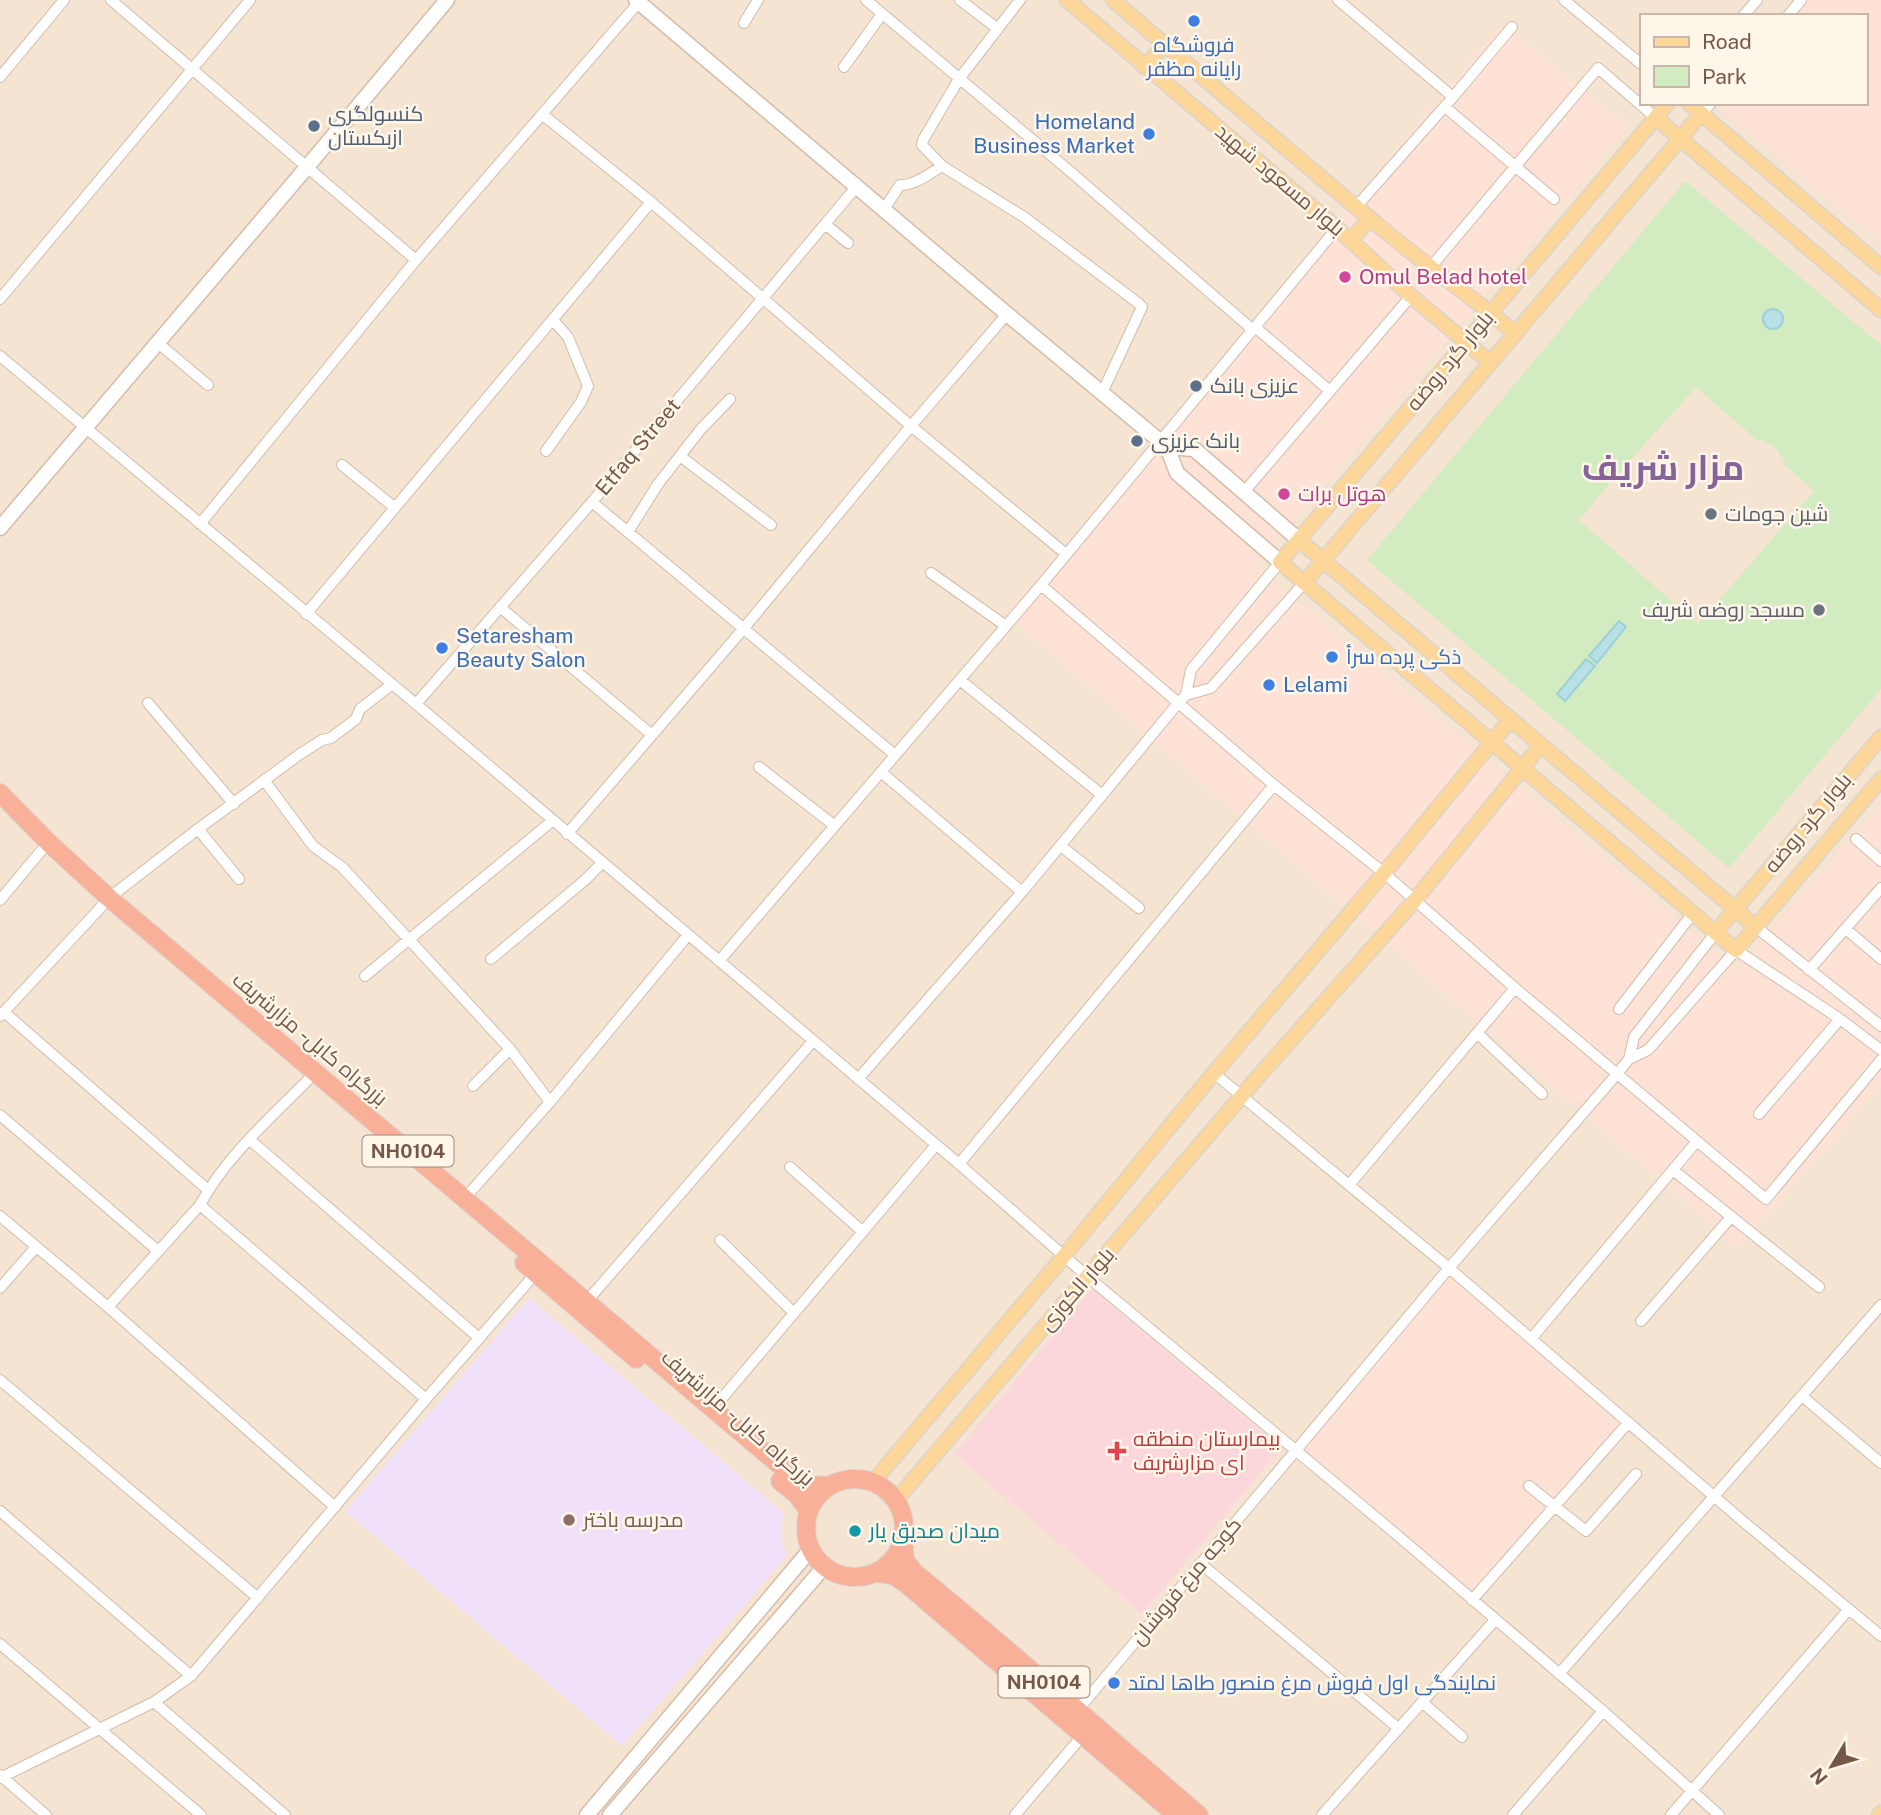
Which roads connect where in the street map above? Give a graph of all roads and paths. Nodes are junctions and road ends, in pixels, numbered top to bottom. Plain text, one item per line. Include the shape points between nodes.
1 (64, 0) edge
2 (111, 0) edge
3 (250, 0) edge
4 (447, 0) edge
5 (758, 0) edge
6 (866, 0) edge
7 (960, 0) edge
8 (1020, 0) edge
9 (1067, 0) edge
10 (1113, 0) edge
11 (1338, 0) edge
12 (1564, 0) edge
13 (1757, 0) edge
14 (1801, 0) edge
15 (638, 1) edge
16 (882, 14) junction
17 (1745, 14) edge
18 (1790, 14) edge
19 (744, 23) dead end
20 (1512, 27) dead end
21 (998, 29) junction
22 (1164, 44) junction
23 (1640, 63) edge
24 (844, 67) dead end
25 (1146, 67) junction
26 (192, 68) junction
27 (0, 77) edge
28 (959, 79) junction
29 (1453, 97) junction
30 (1640, 104) edge
31 (1641, 105) edge
32 (1666, 105) edge
33 (1445, 107) junction
34 (1706, 109) edge
35 (542, 114) junction
36 (1656, 118) junction
37 (1680, 139) junction
38 (942, 166) junction
39 (307, 167) junction
40 (1515, 167) junction
41 (857, 186) junction
42 (1554, 199) dead end
43 (651, 202) junction
44 (1356, 208) junction
45 (884, 209) junction
46 (1370, 219) junction
47 (825, 224) junction
48 (1337, 228) junction
49 (1350, 240) junction
50 (848, 243) dead end
51 (416, 260) junction
52 (1881, 267) edge
53 (1430, 268) junction
54 (1411, 296) junction
55 (0, 299) edge
56 (763, 299) junction
57 (1879, 304) edge
58 (1491, 313) junction
59 (1007, 314) junction
60 (553, 320) junction
61 (1254, 328) junction
62 (1516, 334) junction
63 (158, 343) junction
64 (1466, 343) junction
65 (0, 356) edge
66 (1491, 363) junction
67 (208, 385) dead end
68 (1330, 391) junction
69 (1102, 393) junction
70 (730, 399) dead end
71 (911, 426) junction
72 (85, 428) junction
73 (1164, 444) junction
74 (546, 451) dead end
75 (680, 456) junction
76 (342, 466) dead end
77 (1244, 492) junction
78 (592, 502) junction
79 (395, 508) junction
80 (200, 524) junction
81 (771, 525) dead end
82 (0, 528) edge
83 (628, 532) junction
84 (1299, 540) junction
85 (1066, 554) junction
86 (1324, 560) junction
87 (1280, 562) junction
88 (931, 573) dead end
89 (1304, 583) junction
90 (1041, 585) junction
91 (500, 607) junction
92 (306, 614) junction
93 (1006, 626) junction
94 (744, 628) junction
95 (960, 680) junction
96 (391, 685) junction
97 (1182, 698) junction
98 (148, 703) dead end
99 (416, 704) junction
100 (1511, 719) junction
101 (652, 735) junction
102 (1881, 737) edge
103 (1492, 742) junction
104 (1541, 745) junction
105 (895, 755) junction
106 (759, 767) dead end
107 (1522, 768) junction
108 (881, 772) junction
109 (1881, 779) edge
110 (264, 780) junction
111 (1274, 785) junction
112 (0, 793) edge
113 (1102, 795) junction
114 (234, 804) junction
115 (0, 811) edge
116 (552, 821) junction
117 (835, 826) junction
118 (198, 829) junction
119 (567, 834) junction
120 (1856, 839) dead end
121 (1061, 846) junction
122 (41, 851) junction
123 (1881, 861) edge
124 (602, 863) junction
125 (1384, 873) junction
126 (239, 879) dead end
127 (1881, 888) edge
128 (1022, 892) junction
129 (0, 900) edge
130 (1415, 901) junction
131 (106, 902) junction
132 (1139, 908) dead end
133 (1735, 910) junction
134 (1693, 913) junction
135 (1755, 928) junction
136 (1846, 929) junction
137 (1716, 932) junction
138 (688, 936) junction
139 (409, 941) junction
140 (1737, 950) junction
141 (491, 959) dead end
142 (1881, 959) edge
143 (719, 961) junction
144 (1809, 970) junction
145 (365, 976) dead end
146 (1515, 988) junction
147 (1619, 1009) dead end
148 (2, 1014) edge
149 (1840, 1019) junction
150 (1881, 1026) edge
151 (1477, 1033) junction
152 (813, 1041) junction
153 (509, 1049) junction
154 (1881, 1050) edge
155 (1629, 1059) junction
156 (1881, 1060) edge
157 (1214, 1074) junction
158 (1617, 1074) junction
159 (858, 1079) junction
160 (308, 1080) junction
161 (473, 1086) dead end
162 (1542, 1094) dead end
163 (1243, 1096) junction
164 (550, 1102) junction
165 (1759, 1114) dead end
166 (0, 1115) edge
167 (249, 1139) junction
168 (1698, 1141) junction
169 (936, 1145) junction
170 (959, 1164) junction
171 (790, 1167) dead end
172 (1673, 1170) junction
173 (1349, 1185) junction
174 (208, 1190) junction
175 (465, 1198) junction
176 (200, 1205) junction
177 (0, 1216) edge
178 (1731, 1217) junction
179 (863, 1232) junction
180 (720, 1240) dead end
181 (36, 1247) junction
182 (158, 1251) junction
183 (1064, 1256) junction
184 (1449, 1268) junction
185 (536, 1273) junction
186 (1088, 1277) junction
187 (1819, 1287) dead end
188 (0, 1288) edge
189 (587, 1301) junction
190 (1881, 1305) edge
191 (108, 1307) junction
192 (794, 1313) junction
193 (1641, 1321) dead end
194 (479, 1338) junction
195 (1531, 1339) junction
196 (0, 1380) edge
197 (1802, 1396) junction
198 (426, 1399) junction
199 (713, 1409) junction
200 (1628, 1423) junction
201 (1296, 1451) junction
202 (1881, 1463) edge
203 (1636, 1474) dead end
204 (873, 1482) junction
205 (829, 1486) junction
206 (1529, 1486) dead end
207 (1714, 1496) junction
208 (896, 1500) junction
209 (335, 1507) junction
210 (1553, 1507) junction
211 (0, 1511) edge
212 (809, 1511) junction
213 (903, 1541) junction
214 (810, 1550) junction
215 (1200, 1563) junction
216 (824, 1567) junction
217 (878, 1573) junction
218 (258, 1598) junction
219 (1472, 1600) junction
220 (1849, 1609) junction
221 (1496, 1620) junction
222 (1881, 1636) edge
223 (0, 1644) edge
224 (1559, 1674) junction
225 (191, 1676) junction
226 (154, 1702) junction
227 (1422, 1702) junction
228 (1077, 1711) junction
229 (1603, 1711) junction
230 (1398, 1728) junction
231 (99, 1729) junction
232 (1083, 1735) junction
233 (1461, 1737) dead end
234 (1, 1777) edge
235 (1692, 1791) junction
236 (46, 1815) edge
237 (201, 1815) edge
238 (285, 1815) edge
239 (587, 1815) edge
240 (610, 1815) edge
241 (1015, 1815) edge
242 (1176, 1815) edge
243 (1199, 1815) edge
244 (1322, 1815) edge
245 (1513, 1815) edge
246 (1671, 1815) edge
247 (1720, 1815) edge

1 - 27 street
2 - 26 street
3 - 26 street
4 - 39 street
5 - 19 street
6 - 16 street
7 - 21 street
8 - 21 street
9 - 25 main road, بلوار مسعود شهید
10 - 22 main road, بلوار مسعود شهید
11 - 29 street
12 - 23 street
13 - 17 street
14 - 18 street
15 - 35 street
15 - 41 street
16 - 24 street
16 - 28 street
20 - 29 street
21 - 28 street
22 - 25 main road
22 - 44 main road, بلوار مسعود شهید
25 - 48 main road, بلوار مسعود شهید
26 - 39 street
26 - 55 street
28 - 38 street via 922,145
28 - 61 street
29 - 33 street
30 - 40 street via 1598,68
31 - 36 street
32 - 36 main road, بلوار گرد روضه
33 - 40 street
33 - 44 street
34 - 37 main road, بلوار گرد روضه
34 - 52 main road
35 - 43 street
35 - 51 street
36 - 37 main road
36 - 58 main road, بلوار گرد روضه
37 - 57 main road
37 - 62 main road, بلوار گرد روضه
38 - 45 street via 900,185
38 - 69 street via 1024,217 1142,307
39 - 51 street
39 - 63 street
40 - 42 street
40 - 53 street
41 - 45 street
41 - 47 street, Etfaq Street
43 - 56 street
43 - 60 street
44 - 46 main road, بلوار مسعود شهید
45 - 59 street
46 - 49 main road
46 - 53 main road, بلوار مسعود شهید
47 - 50 street
47 - 56 street, Etfaq Street
48 - 49 main road, بلوار مسعود شهید
48 - 61 street
49 - 54 main road, بلوار مسعود شهید
51 - 80 street
53 - 58 main road, بلوار مسعود شهید
54 - 64 main road, بلوار مسعود شهید
54 - 68 street
56 - 71 street
56 - 78 street, Etfaq Street
58 - 62 main road, بلوار مسعود شهید
58 - 64 main road, بلوار گرد روضه
59 - 69 street
59 - 71 street
60 - 74 street via 568,337 588,386
60 - 79 street
61 - 68 street
61 - 73 street
62 - 66 main road, بلوار گرد روضه
63 - 67 street
63 - 72 street
64 - 66 main road, بلوار مسعود شهید
64 - 84 main road, بلوار گرد روضه
65 - 72 street
66 - 86 main road, بلوار گرد روضه
68 - 77 street
69 - 73 street
70 - 75 street
71 - 85 street
71 - 94 street
72 - 80 street
72 - 82 street
73 - 77 street via 1194,449
73 - 85 street
73 - 87 street via 1177,473
75 - 81 street
75 - 83 street
76 - 79 street
77 - 84 street
78 - 83 street
78 - 91 street, Etfaq Street
79 - 92 street
80 - 92 street
83 - 94 street
84 - 86 main road
84 - 87 main road, بلوار گرد روضه
85 - 90 street
86 - 89 main road, بلوار گرد روضه
86 - 100 main road
87 - 89 main road
87 - 97 street via 1191,670
88 - 93 street
89 - 97 street via 1211,688
89 - 103 main road
90 - 93 street
90 - 97 street
91 - 99 street, Etfaq Street
91 - 101 street
92 - 96 street
93 - 95 street
94 - 101 street
94 - 105 street
95 - 105 street
95 - 113 street
96 - 99 street
96 - 110 street via 331,738
97 - 111 street
97 - 113 street
98 - 114 street
99 - 116 street
100 - 103 main road, بلوار الکوزی
100 - 104 main road
101 - 119 street
102 - 133 main road, بلوار گرد روضه
103 - 107 main road
103 - 125 main road, بلوار الکوزی
104 - 107 main road, بلوار الکوزی
104 - 133 main road
105 - 108 street
106 - 117 street
107 - 130 main road, بلوار الکوزی
107 - 134 main road
108 - 117 street
108 - 128 street
109 - 135 main road, بلوار گرد روضه
110 - 114 street
110 - 139 street via 313,846 342,867
111 - 125 street
111 - 170 street
112 - 131 highway, بزرگراه کابل - مزارشریف / NH0104
113 - 121 street
114 - 118 street
115 - 122 highway, بزرگراه کابل - مزارشریف / NH0104
116 - 119 street
116 - 139 street
117 - 143 street
118 - 126 street
118 - 131 street
119 - 124 street
120 - 123 street
121 - 128 street
121 - 132 street
122 - 129 street
122 - 131 highway, بزرگراه کابل - مزارشریف / NH0104
124 - 138 street
124 - 141 street
125 - 130 street
125 - 157 main road, بلوار الکوزی
127 - 136 street
128 - 159 street
130 - 146 street
130 - 163 main road, بلوار الکوزی
131 - 148 street
131 - 160 highway, بزرگراه کابل - مزارشریف / NH0104
131 - 175 highway, بزرگراه کابل - مزارشریف / NH0104
133 - 135 main road
133 - 137 main road, بلوار گرد روضه
134 - 137 main road
134 - 147 street
135 - 140 main road, بلوار گرد روضه
135 - 144 street
136 - 142 street
136 - 144 street
137 - 140 main road
137 - 155 street via 1634,1037
138 - 143 street
138 - 164 street
139 - 145 street
139 - 153 street
140 - 149 street
140 - 155 street via 1648,1050
143 - 152 street
144 - 150 street
146 - 151 street
146 - 158 street
148 - 174 street
149 - 154 street
149 - 165 street
151 - 162 street
151 - 173 street
152 - 159 street
152 - 189 street
153 - 161 street
153 - 164 street
155 - 158 street, كوجه مرغ فروشان
156 - 168 street via 1766,1199
157 - 163 street
157 - 183 main road, بلوار الکوزی
158 - 168 street
158 - 184 street, كوجه مرغ فروشان
159 - 169 street
160 - 167 street
160 - 185 highway, بزرگراه کابل - مزارشریف / NH0104
163 - 173 street
163 - 186 main road, بلوار الکوزی
164 - 175 street
166 - 182 street
167 - 174 street
167 - 194 street
168 - 172 street
169 - 170 street
169 - 179 street
170 - 183 street
171 - 179 street
172 - 178 street
172 - 195 street
173 - 184 street
174 - 176 street
175 - 189 highway, بزرگراه کابل - مزارشریف / NH0104
176 - 182 street
176 - 198 street
177 - 181 street
178 - 187 street
178 - 193 street
179 - 192 street
180 - 192 street
181 - 188 street
181 - 191 street
182 - 191 street
183 - 186 street
183 - 204 main road, بلوار الکوزی
184 - 195 street
184 - 201 street, كوجه مرغ فروشان
185 - 194 street
185 - 212 highway, بزرگراه کابل - مزارشریف / NH0104 via 796,1494
186 - 201 street
186 - 208 main road, بلوار الکوزی
189 - 199 highway, بزرگراه کابل - مزارشریف / NH0104
190 - 197 street
191 - 209 street
192 - 199 street
194 - 198 street
195 - 200 street
196 - 218 street
197 - 202 street
197 - 207 street
198 - 209 street
199 - 205 highway, بزرگراه کابل - مزارشریف / NH0104 via 803,1485
200 - 207 street
200 - 210 street
201 - 215 street, كوجه مرغ فروشان
201 - 219 street
203 - 210 street via 1586,1531
204 - 205 highway, NH0104 via 843,1480
204 - 208 highway
205 - 212 highway
206 - 210 street
207 - 220 street
207 - 224 street
208 - 213 highway, NH0104 via 905,1527
209 - 218 street
210 - 219 street
211 - 225 street
212 - 214 highway
213 - 217 highway via 898,1554
213 - 228 highway, NH0104 via 905,1560 914,1572
214 - 216 highway
214 - 239 street
215 - 228 street, كوجه مرغ فروشان
215 - 230 street
216 - 217 highway, NH0104 via 850,1578
216 - 240 street
217 - 232 highway, NH0104 via 905,1583
218 - 225 street
219 - 221 street
220 - 222 street
220 - 235 street
221 - 224 street
221 - 227 street
223 - 231 street
224 - 229 street
225 - 226 street
226 - 231 street
226 - 238 street
227 - 230 street
227 - 233 street
228 - 243 highway, NH0104
229 - 235 street
229 - 245 street
230 - 244 street
231 - 234 street
231 - 237 street
232 - 241 street
232 - 242 highway, NH0104
234 - 236 street
235 - 246 street
235 - 247 street

